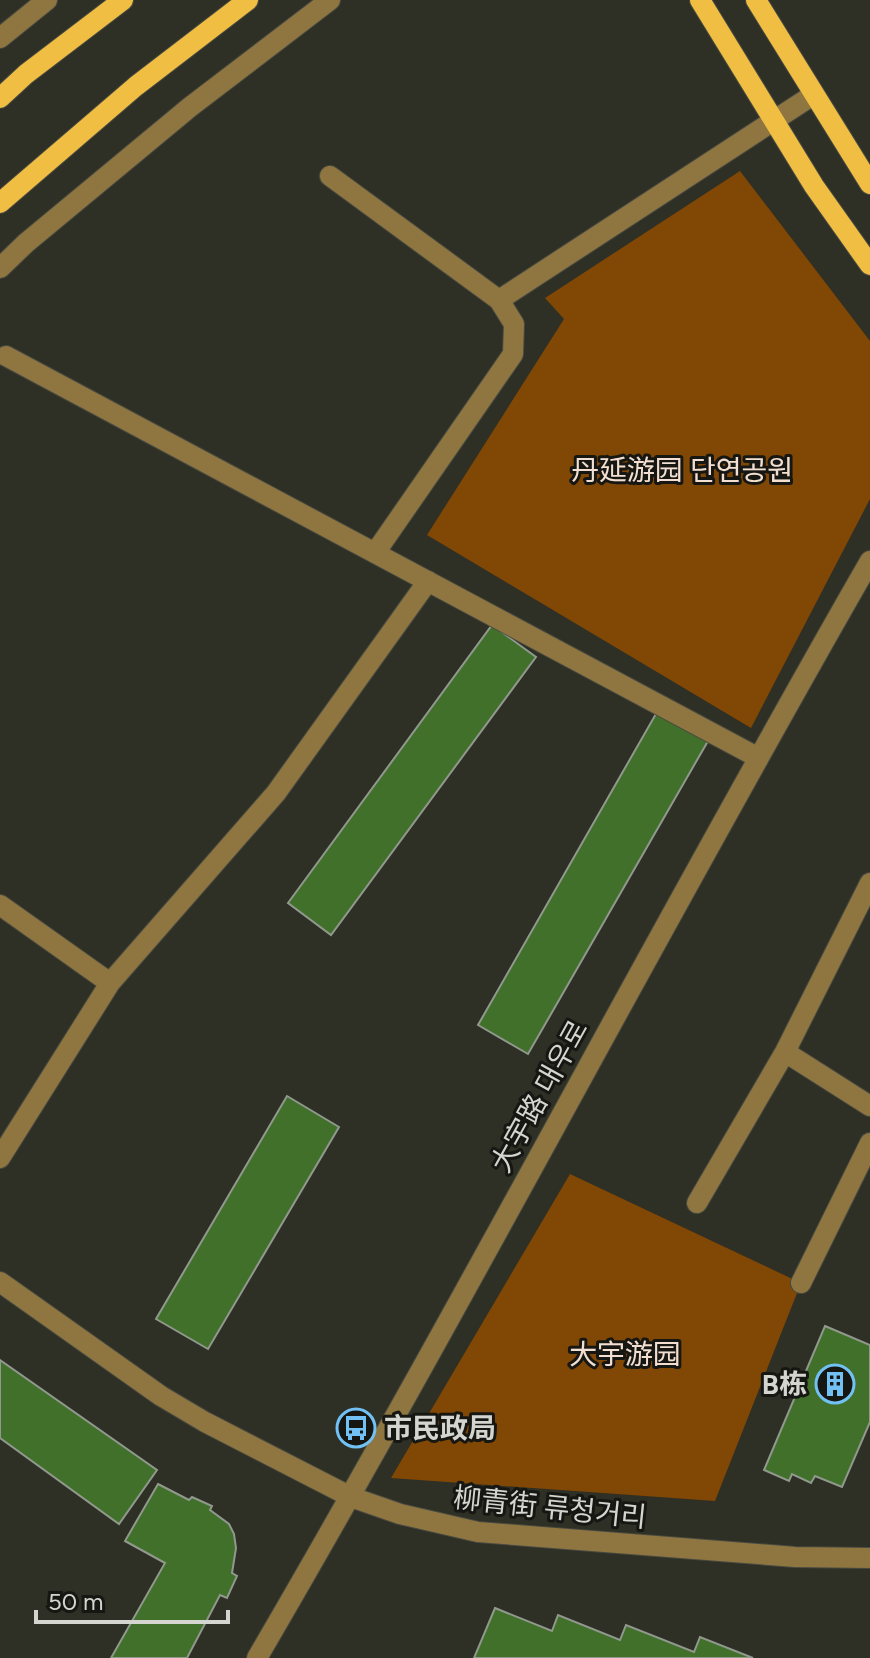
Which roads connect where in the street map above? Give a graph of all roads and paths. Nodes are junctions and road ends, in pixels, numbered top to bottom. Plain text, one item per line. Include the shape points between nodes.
1 (47, 0) edge
2 (248, 0) edge
3 (330, 0) edge
4 (700, 0) edge
5 (756, 0) edge
6 (116, 2) edge
7 (0, 38) edge
8 (813, 95) junction
9 (0, 98) edge
10 (773, 120) junction
11 (330, 176) dead end
12 (870, 184) edge
13 (0, 203) edge
14 (870, 265) edge
15 (0, 268) edge
16 (499, 300) junction
17 (6, 356) dead end
18 (375, 553) junction
19 (870, 561) edge
20 (428, 581) junction
21 (757, 757) junction
22 (870, 883) edge
23 (0, 905) edge
24 (110, 983) junction
25 (785, 1052) junction
26 (870, 1106) edge
27 (870, 1143) edge
28 (0, 1158) edge
29 (697, 1203) dead end
30 (0, 1282) edge
31 (801, 1283) dead end
32 (351, 1497) junction
33 (870, 1558) edge
34 (257, 1658) edge

1 - 7 street
2 - 13 main road via 136,86
3 - 15 street via 190,107
4 - 10 main road
5 - 8 main road
6 - 9 main road
8 - 10 street
8 - 12 main road
10 - 14 main road
10 - 16 street
11 - 16 street
16 - 18 street via 514,324 513,354
17 - 18 street
18 - 20 street
19 - 21 street, 大宇路 대우로
20 - 21 street
20 - 24 street via 276,793
21 - 32 street, 大宇路 대우로
22 - 25 street
23 - 24 street
24 - 28 street
25 - 26 street
25 - 29 street
27 - 31 street
30 - 32 street, 柳青街 류청거리 via 161,1396
32 - 33 street, 柳青街 류청거리 via 478,1532
32 - 34 street, 大宇路 대우로

